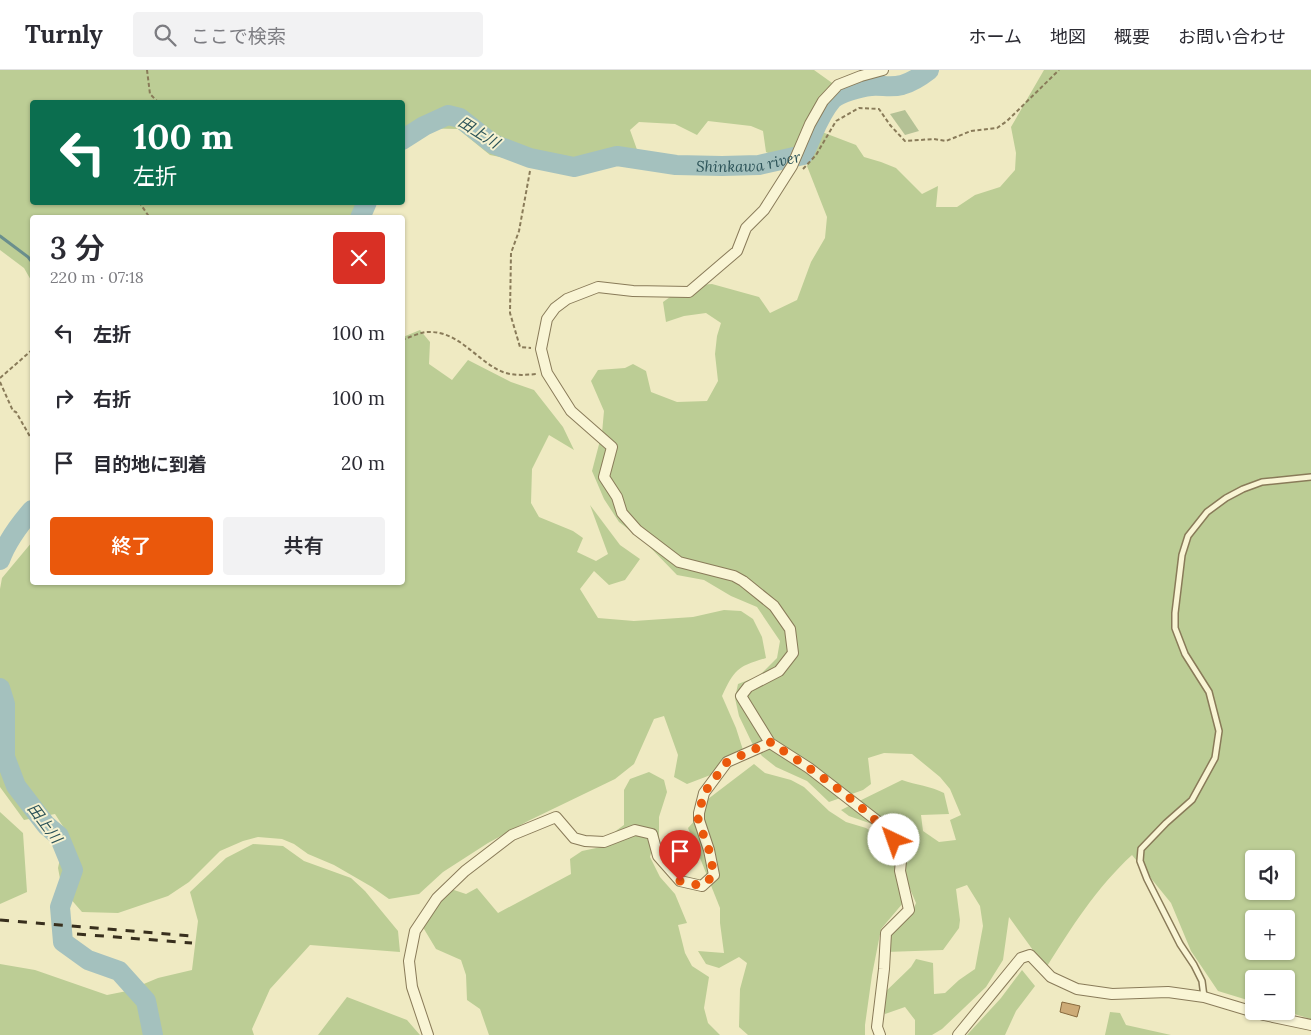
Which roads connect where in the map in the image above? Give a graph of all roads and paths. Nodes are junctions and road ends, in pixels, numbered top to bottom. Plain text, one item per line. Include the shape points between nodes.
1 (147, 70) edge
2 (883, 70) edge
3 (1059, 70) edge
4 (156, 100) edge
5 (792, 166) junction
6 (530, 170) dead end
7 (405, 339) edge
8 (541, 349) junction
9 (30, 352) edge
10 (547, 373) junction
11 (0, 378) edge
12 (0, 382) edge
13 (30, 436) edge
14 (1311, 477) edge
15 (770, 742) junction
16 (1204, 997) junction
17 (1311, 1025) edge
18 (428, 1035) edge
19 (880, 1035) edge
20 (958, 1035) edge

1 - 4 path via 150,94
2 - 5 street via 838,85 823,101
3 - 5 path via 997,128 971,131 946,141 905,141 879,109 860,108 836,120 816,155 801,171
5 - 8 street via 764,210 746,228 737,251 689,292 598,287 567,299 555,308 547,318
6 - 8 path via 519,232 511,253 510,313 520,347
7 - 10 path via 428,331 459,340 502,372 513,375
8 - 10 street
9 - 11 path
10 - 15 street via 571,411 612,448 604,478 617,497 622,513 637,530 679,562 743,581 774,606 790,629 793,654 779,671 748,688 741,696
12 - 13 path via 13,411
14 - 16 lane via 1262,482 1226,498 1198,522 1188,536 1182,555 1175,628 1185,654 1209,692 1219,731 1218,740 1215,758 1192,800 1140,849 1140,861 1202,981
15 - 18 street via 727,762 704,793 698,820 714,875 702,886 680,881 658,856 652,834 635,830 604,842 585,841 574,838 556,817 512,835 465,871 437,898 415,932 409,961 412,987
15 - 19 street via 880,823 894,840 909,910 886,933 877,1027
16 - 17 street
16 - 20 street via 1168,992 1112,994 1077,989 1051,977 1030,955 1021,958

